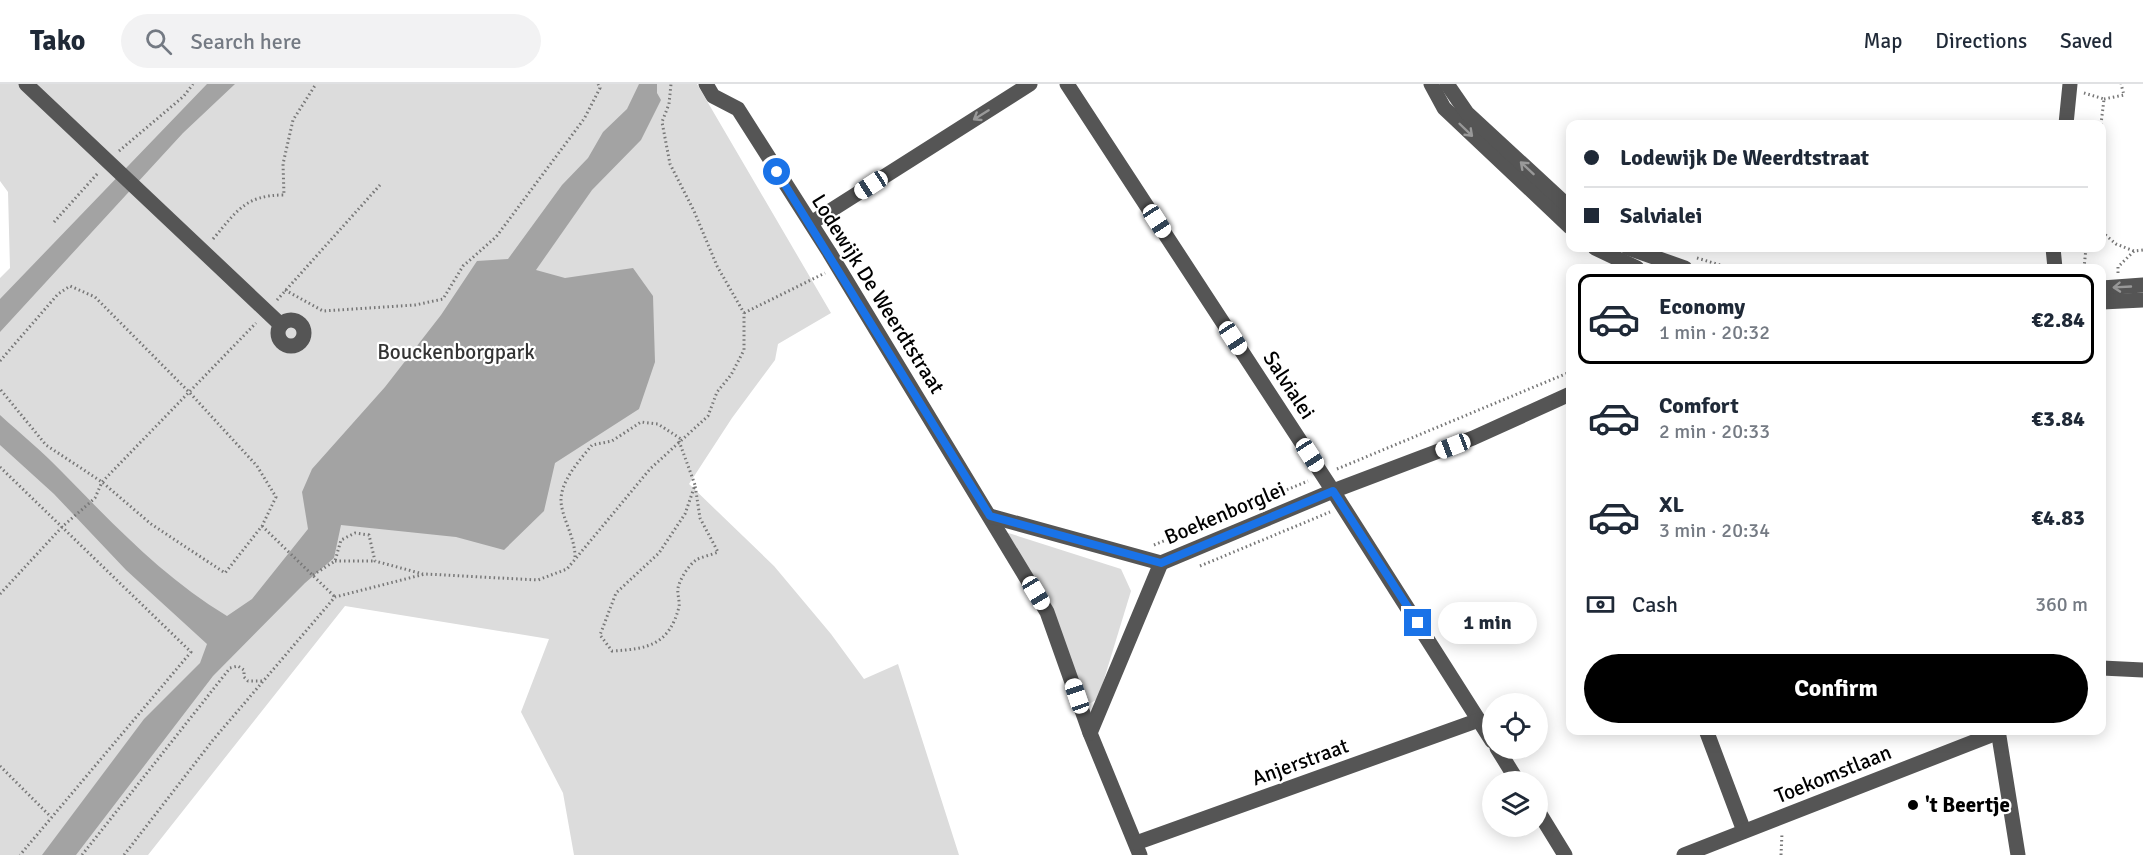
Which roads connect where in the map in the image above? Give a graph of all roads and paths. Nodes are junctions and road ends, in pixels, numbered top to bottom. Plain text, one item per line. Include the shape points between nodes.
1 (26, 84) edge
2 (316, 84) edge
3 (598, 84) edge
4 (671, 84) edge
5 (706, 84) edge
6 (1030, 84) edge
7 (1067, 84) edge
8 (1431, 84) edge
9 (1447, 84) edge
10 (2121, 84) edge
11 (2070, 87) edge
12 (2104, 99) junction
13 (2066, 120) edge
14 (2101, 120) edge
15 (380, 185) dead end
16 (1566, 204) edge
17 (811, 223) junction
18 (1566, 223) edge
19 (2106, 235) edge
20 (2143, 250) edge
21 (202, 251) junction
22 (2134, 251) junction
23 (1603, 252) edge
24 (1639, 252) edge
25 (1629, 264) edge
26 (1674, 264) edge
27 (838, 266) junction
28 (2143, 285) edge
29 (2109, 287) edge
30 (285, 290) junction
31 (2143, 300) edge
32 (2106, 302) edge
33 (267, 311) junction
34 (744, 313) junction
35 (281, 325) dead end
36 (0, 361) edge
37 (1566, 374) edge
38 (0, 389) edge
39 (190, 393) junction
40 (1566, 396) edge
41 (680, 440) junction
42 (0, 467) edge
43 (1323, 475) junction
44 (102, 482) junction
45 (695, 485) junction
46 (1333, 491) junction
47 (990, 516) junction
48 (262, 526) junction
49 (62, 527) junction
50 (1131, 554) junction
51 (575, 559) junction
52 (335, 561) junction
53 (375, 561) junction
54 (1161, 563) junction
55 (425, 574) junction
56 (313, 575) junction
57 (0, 594) edge
58 (335, 597) junction
59 (2106, 668) edge
60 (2143, 670) edge
61 (263, 681) junction
62 (1479, 720) junction
63 (1482, 725) edge
64 (1090, 733) junction
65 (1708, 735) edge
66 (1988, 735) edge
67 (1999, 735) edge
68 (0, 766) edge
69 (51, 817) junction
70 (1548, 827) edge
71 (1744, 831) junction
72 (1138, 849) edge
73 (20, 855) edge
74 (82, 855) edge
75 (124, 855) edge
76 (1565, 855) edge
77 (1684, 855) edge
78 (2018, 855) edge

1 - 21 street
2 - 21 path via 293,120 283,164 284,195 262,195 246,202
3 - 30 path via 600,88 584,119 496,237 464,266 443,299 415,305 323,311
4 - 34 path via 662,122 670,164 717,266
5 - 17 street, Lodewijk De Weerdtstraat via 713,96 738,108
6 -> 17 street
7 - 43 street, Salvialei
8 -> 18 street via 1444,108
16 -> 9 street via 1467,112
10 - 12 path via 2124,95
11 - 12 path
11 - 13 street
12 - 14 path
15 - 30 path
17 - 27 street, Lodewijk De Weerdtstraat
19 - 22 path
20 - 22 path
21 - 33 street
22 - 29 path via 2118,267
23 - 25 street
24 - 26 street
27 - 34 path
27 - 47 street, Lodewijk De Weerdtstraat
28 -> 29 street
30 - 33 path
31 - 32 street
33 - 35 street
33 - 39 path
34 - 41 path via 744,350 717,392 708,416
36 - 39 path via 58,294 70,286 95,297
37 - 43 path
38 - 44 path via 46,445
39 - 44 path
39 - 48 path via 257,466 276,497
40 - 46 street, Boekenborglei via 1473,438
41 - 45 path
41 - 51 path via 647,472
41 - 51 path via 658,424 641,422 612,441 592,445 567,480 561,501 575,543
42 - 49 path
43 - 46 street, Salvialei
43 - 50 path
44 - 48 path via 151,525 225,573
44 - 49 path via 95,498
45 - 45 path via 685,514 659,553 616,593 600,636 612,651 655,644 668,633 679,606 678,588 686,571 697,560 718,552 700,518
46 - 54 street, Boekenborglei
46 - 62 street, Salvialei
47 - 50 street
47 - 64 street, Lodewijk De Weerdtstraat via 1047,612
48 - 56 path
49 - 57 path
49 - 69 path via 192,652
50 - 54 street
51 - 55 path via 567,569 538,580
52 - 53 path
52 - 53 path via 341,540 355,533 369,536
52 - 56 path
53 - 55 path
54 - 64 street
55 - 58 path
56 - 58 path
58 - 61 path
59 - 60 street
61 - 74 path via 248,681 244,670 238,666 231,668
61 - 75 path
62 - 63 street, Salvialei
62 - 72 street, Anjerstraat
64 - 72 street, Lodewijk De Weerdtstraat
65 - 71 street
66 - 71 street, Toekomstlaan
67 - 78 street
68 - 69 path
69 - 73 path
70 - 76 street
71 - 77 street, Toekomstlaan

